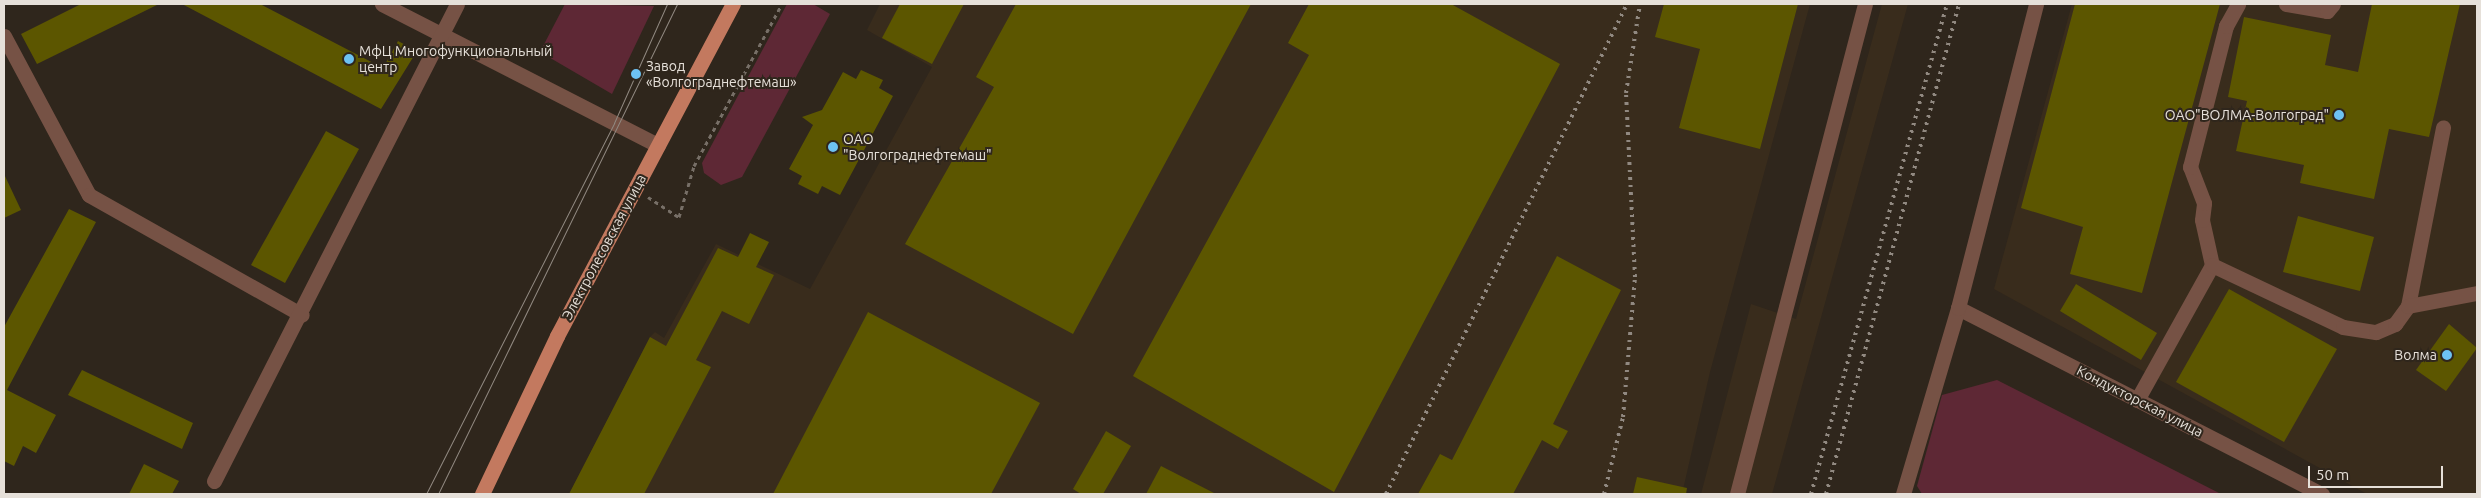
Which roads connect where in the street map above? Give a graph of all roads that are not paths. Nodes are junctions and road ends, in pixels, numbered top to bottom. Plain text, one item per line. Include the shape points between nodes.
1 (382, 4) edge
2 (456, 4) edge
3 (733, 4) edge
4 (1865, 4) edge
5 (2036, 4) edge
6 (2238, 4) edge
7 (2286, 4) edge
8 (2333, 4) edge
9 (4, 36) edge
10 (439, 36) junction
11 (2443, 127) dead end
12 (658, 145) junction
13 (2212, 266) junction
14 (2477, 293) edge
15 (2408, 306) junction
16 (1958, 308) junction
17 (302, 315) junction
18 (2137, 400) junction
19 (214, 481) dead end
20 (482, 494) edge
21 (1737, 494) edge
22 (1903, 494) edge
23 (2322, 494) edge

1 - 10 street
2 - 10 street
3 - 12 main road, Электролесовская улица
4 - 21 street
5 - 16 street
6 - 13 street via 2226,26 2190,168 2204,202 2202,220
7 - 8 street via 2327,11
9 - 17 street via 89,195
10 - 12 street
10 - 17 street
11 - 15 street
12 - 20 main road, Электролесовская улица via 557,336
13 - 15 street via 2343,327 2376,332 2395,324
13 - 18 street
14 - 15 street
16 - 18 street, Кондукторская улица
16 - 22 street
17 - 19 street
18 - 23 street, Кондукторская улица

